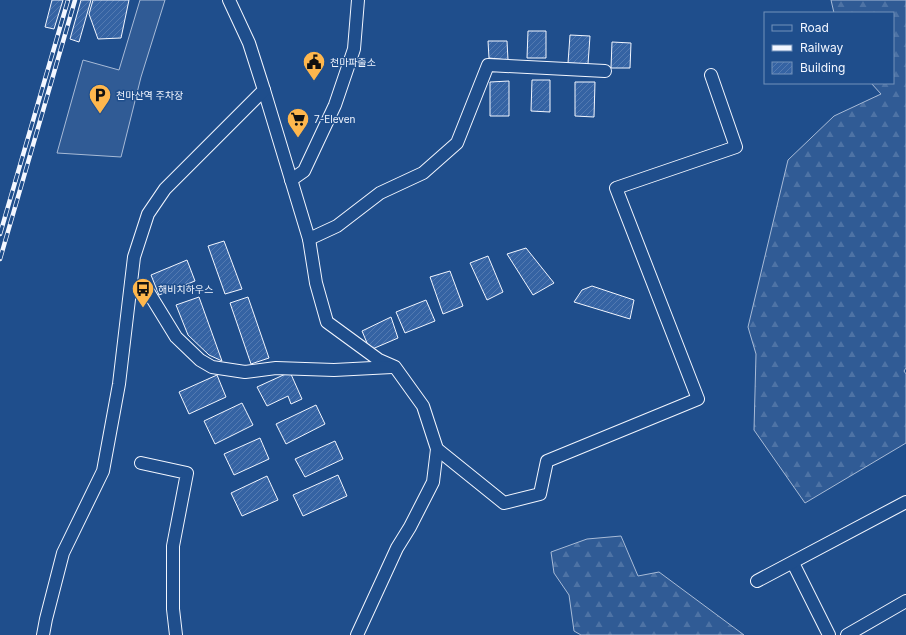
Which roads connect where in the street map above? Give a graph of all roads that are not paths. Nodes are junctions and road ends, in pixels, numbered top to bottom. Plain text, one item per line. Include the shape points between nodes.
1 (229, 0) edge
2 (358, 0) edge
3 (605, 71) dead end
4 (711, 75) dead end
5 (264, 90) junction
6 (291, 180) junction
7 (309, 238) junction
8 (131, 284) junction
9 (395, 367) junction
10 (437, 449) junction
11 (141, 463) dead end
12 (906, 502) edge
13 (792, 564) junction
14 (757, 581) dead end
15 (906, 601) edge
16 (44, 635) edge
17 (176, 635) edge
18 (357, 635) edge
19 (829, 635) edge
20 (847, 635) edge

1 - 5 street via 249,43
2 - 6 street via 354,49 335,105 304,171
3 - 7 street via 488,65 458,143 423,173 380,194 337,226
4 - 10 street via 736,147 616,188 698,399 547,461 540,494 504,503
5 - 6 street
5 - 8 street via 158,198 148,214 134,257
6 - 7 street
7 - 9 street via 316,283 327,322 379,360
8 - 9 street via 149,293 176,337 200,360 212,367 245,372 276,368 334,370
8 - 16 street via 119,384 103,471 63,553
9 - 10 street via 423,406
10 - 18 street via 433,482 397,548
11 - 17 street via 187,473 173,546 173,609
12 - 13 street
13 - 14 street
13 - 19 street
15 - 20 street

